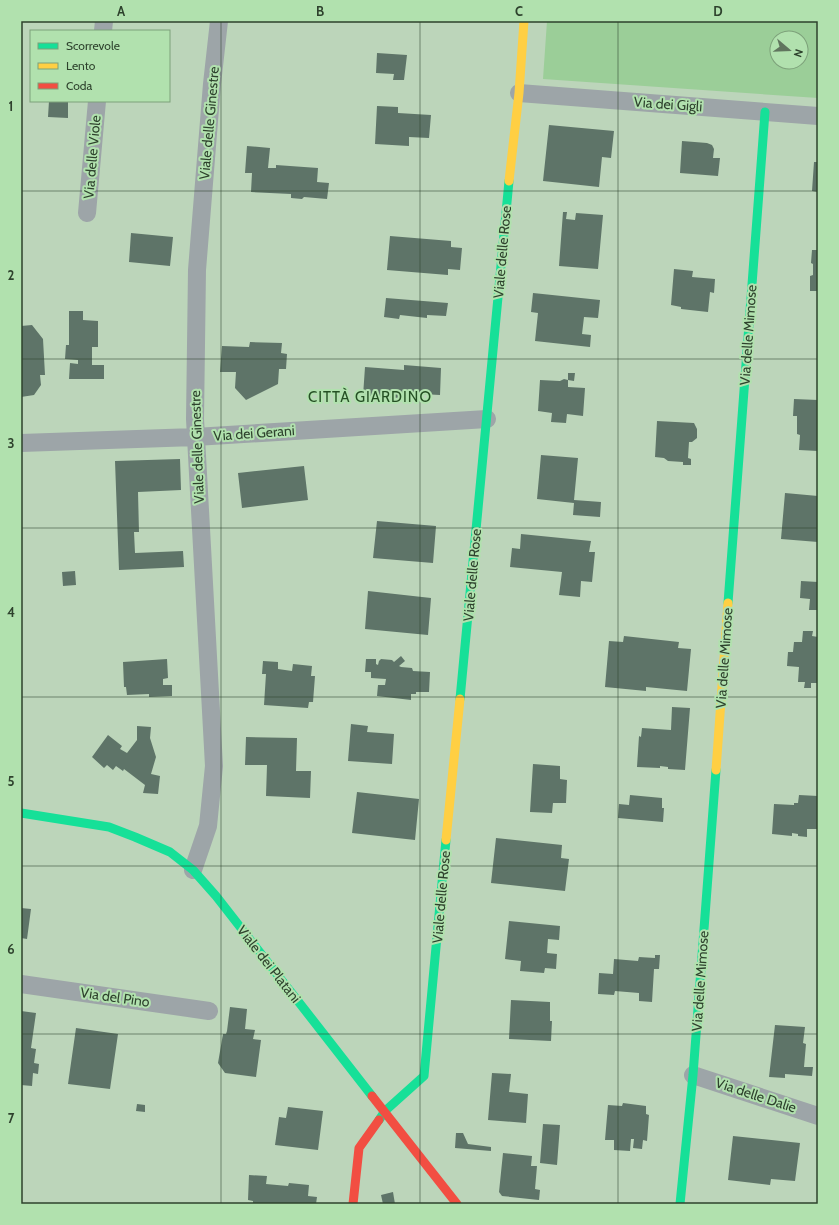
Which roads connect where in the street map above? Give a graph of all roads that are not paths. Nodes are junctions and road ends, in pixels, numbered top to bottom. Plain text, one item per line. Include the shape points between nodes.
1 (218, 21) edge
2 (524, 21) edge
3 (519, 93) junction
4 (97, 102) edge
5 (765, 112) junction
6 (818, 116) edge
7 (87, 213) dead end
8 (486, 419) junction
9 (195, 437) junction
10 (21, 444) edge
11 (21, 813) edge
12 (193, 870) junction
13 (21, 984) edge
14 (209, 1011) dead end
15 (693, 1075) junction
16 (385, 1111) junction
17 (818, 1116) edge
18 (353, 1204) edge
19 (457, 1204) edge
20 (680, 1204) edge

1 - 9 street, Viale delle Ginestre via 197,270
2 - 3 street, Viale delle Rose
3 - 5 street, Via dei Gigli
3 - 8 street, Viale delle Rose
4 - 7 street, Via delle Viole
5 - 6 street, Via dei Gigli
5 - 15 street, Via delle Mimose
8 - 9 street, Via dei Gerani
8 - 16 street, Viale delle Rose via 424,1076
9 - 10 street, Via dei Gerani
9 - 12 street, Viale delle Ginestre via 214,766 208,826
11 - 12 street, Viale dei Platani via 110,827 170,852
12 - 16 street, Viale dei Platani
13 - 14 street, Via del Pino
15 - 17 street, Via delle Dalie
15 - 20 street, Via delle Mimose
16 - 18 street, Viale delle Rose via 359,1148
16 - 19 street, Viale dei Platani

